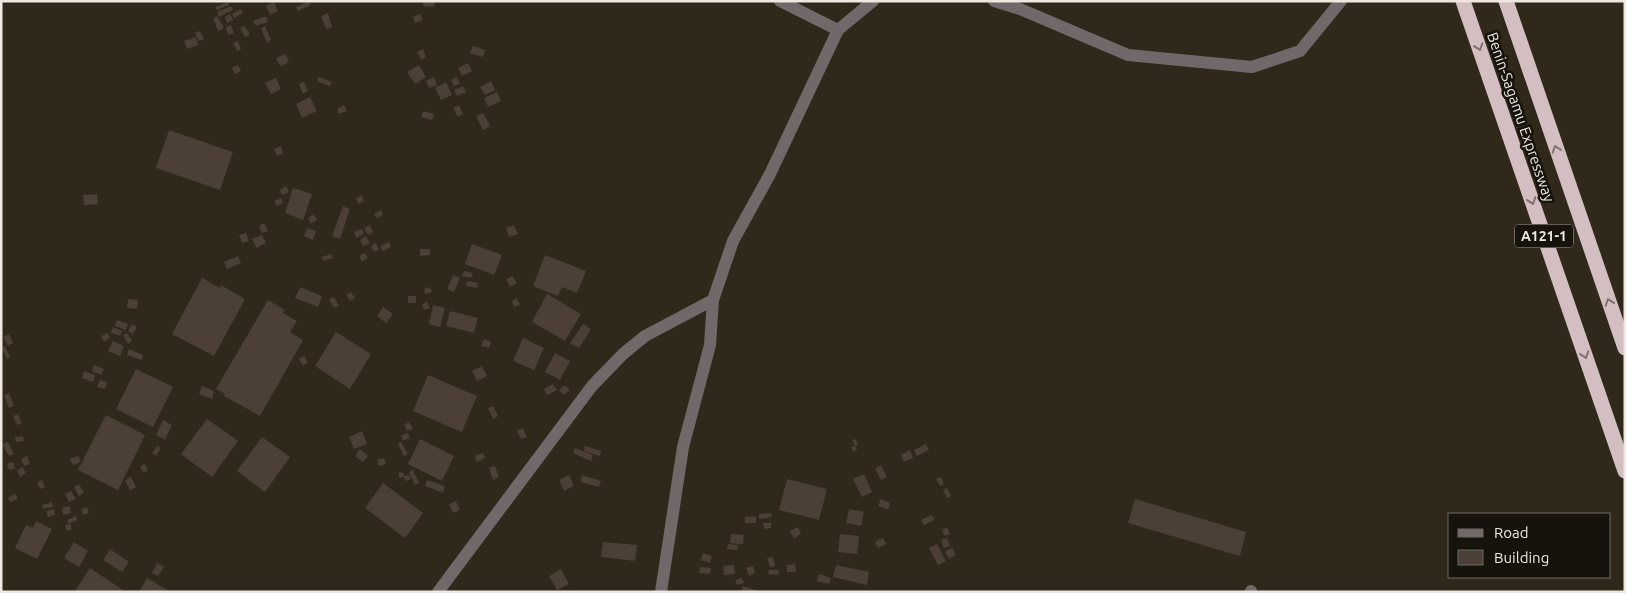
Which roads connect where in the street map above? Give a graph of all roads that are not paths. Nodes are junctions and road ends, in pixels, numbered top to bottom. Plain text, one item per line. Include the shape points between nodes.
1 (780, 1) edge
2 (873, 1) edge
3 (994, 1) edge
4 (1341, 1) edge
5 (1463, 1) edge
6 (1506, 1) edge
7 (838, 30) junction
8 (713, 300) junction
9 (1625, 348) edge
10 (1625, 471) edge
11 (438, 592) edge
12 (661, 592) edge

1 - 7 street
2 - 7 street
3 - 4 street via 1128,55 1252,67 1300,51
5 -> 10 highway, Benin-Sagamu Expressway / A121-1
9 -> 6 highway, Benin-Sagamu Expressway / A121-1
7 - 8 street via 770,174 733,241
8 - 11 street via 645,336 592,386
8 - 12 street via 710,345 683,447

